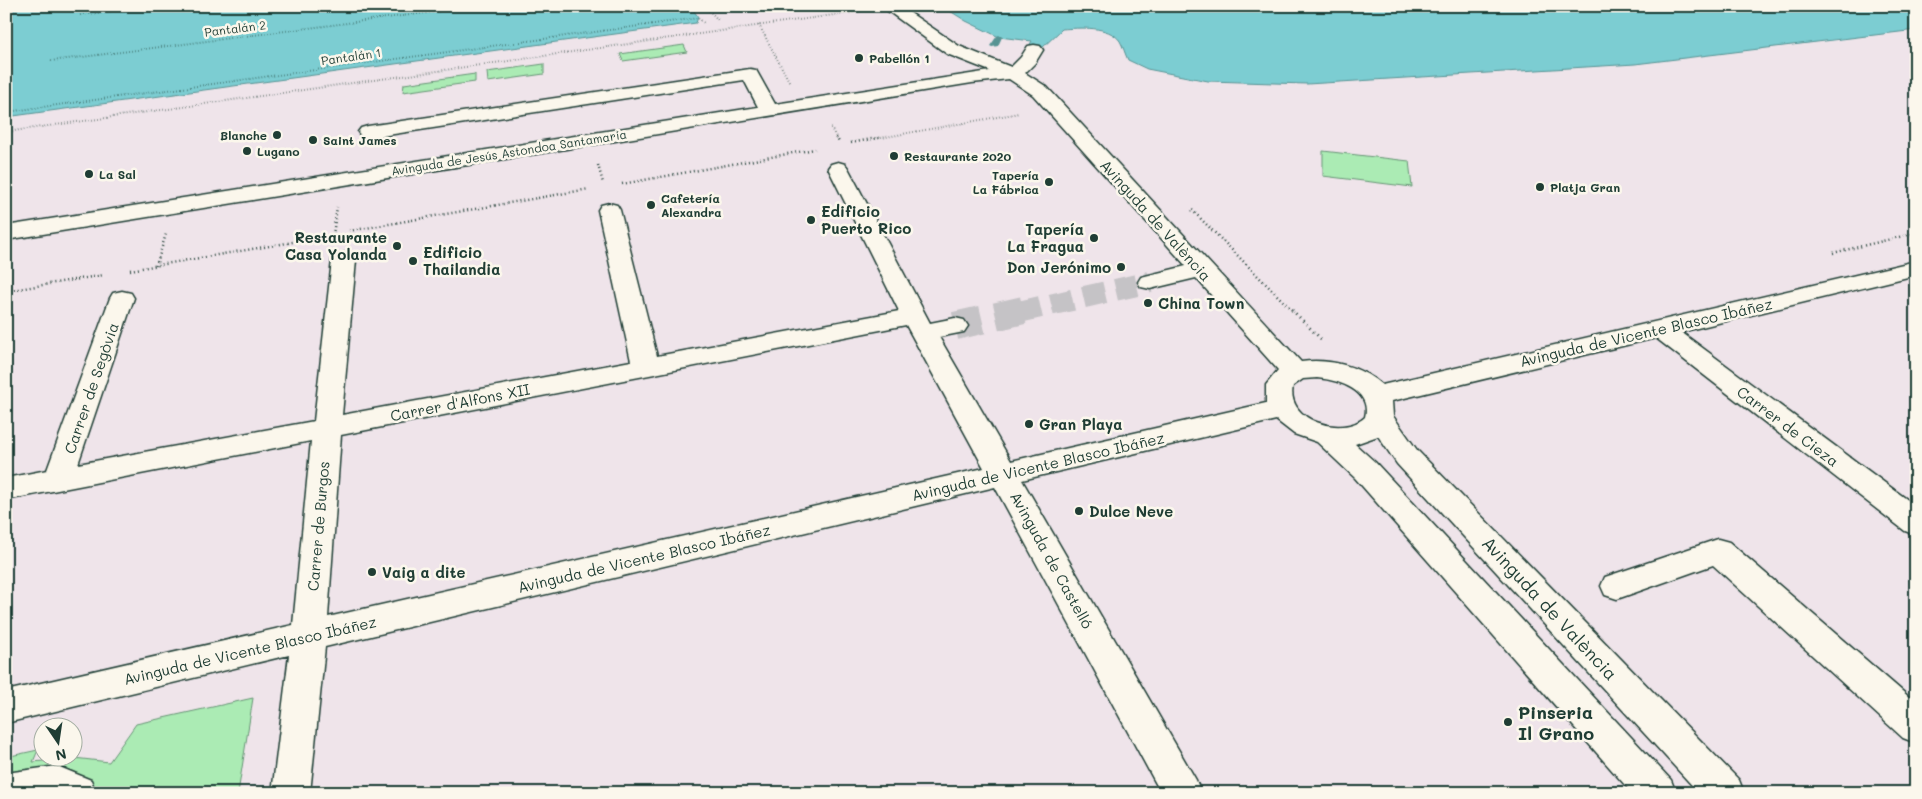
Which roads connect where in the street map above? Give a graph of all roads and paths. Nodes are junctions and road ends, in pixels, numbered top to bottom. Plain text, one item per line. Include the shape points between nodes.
1 (155, 6) edge
2 (480, 6) edge
3 (705, 6) edge
4 (889, 6) edge
5 (865, 10) dead end
6 (80, 15) dead end
7 (719, 21) dead end
8 (704, 23) dead end
9 (759, 25) junction
10 (1034, 50) dead end
11 (51, 60) dead end
12 (946, 60) junction
13 (1013, 74) junction
14 (793, 88) dead end
15 (886, 92) junction
16 (769, 110) junction
17 (6, 112) edge
18 (1023, 112) dead end
19 (6, 132) edge
20 (368, 132) dead end
21 (850, 143) dead end
22 (840, 145) dead end
23 (817, 149) dead end
24 (836, 157) joint
25 (614, 185) dead end
26 (594, 188) dead end
27 (609, 210) dead end
28 (6, 233) edge
29 (1916, 233) edge
30 (1833, 253) dead end
31 (344, 260) dead end
32 (1200, 270) junction
33 (123, 271) dead end
34 (1912, 272) edge
35 (113, 273) dead end
36 (1150, 282) tunnel mouth
37 (6, 291) edge
38 (122, 298) dead end
39 (919, 324) junction
40 (955, 326) tunnel mouth
41 (1660, 328) junction
42 (646, 368) junction
43 (1295, 372) junction
44 (1378, 407) junction
45 (1282, 409) junction
46 (327, 427) junction
47 (1326, 434) junction
48 (1005, 474) junction
49 (59, 478) junction
50 (6, 489) edge
51 (1916, 523) edge
52 (1617, 586) dead end
53 (309, 636) junction
54 (6, 707) edge
55 (1916, 726) edge
56 (6, 791) edge
57 (77, 793) edge
58 (291, 793) edge
59 (1182, 793) edge
60 (1657, 793) edge
61 (1725, 793) edge

1 - 6 path
2 - 11 path, Pantalán 2
3 - 7 path
4 - 12 street, Avinguda de València
5 - 9 path
8 - 17 path, Pantalán 1 via 698,18
9 - 14 path
9 - 19 path
10 - 13 street via 1029,60
12 - 13 street, Avinguda de València
12 - 15 street via 925,75
13 - 15 street, Avinguda de Jesús Astondoa Santamaría
13 - 32 street, Avinguda de València via 1040,90
15 - 16 street, Avinguda de Jesús Astondoa Santamaría
16 - 20 street via 750,74
16 - 28 street, Avinguda de Jesús Astondoa Santamaría
18 - 21 path
22 - 24 path
23 - 25 path
24 - 39 street, Avinguda de Castelló
26 - 33 path
27 - 42 street
29 - 30 path
31 - 46 street, Carrer de Burgos
32 - 36 street
32 - 43 street, Avinguda de València
34 - 41 street, Avinguda de Vicente Blasco Ibáñez
35 - 37 path
38 - 49 street, Carrer de Segòvia
39 - 40 street, Carrer d'Alfons XII
39 - 42 street, Carrer d'Alfons XII
39 - 48 street, Avinguda de Castelló
41 - 44 street, Avinguda de Vicente Blasco Ibáñez
41 - 51 street, Carrer de Cieza
42 - 46 street, Carrer d'Alfons XII
43 - 44 street via 1337,371 1365,385
43 - 45 street via 1284,378 1278,387 1277,398
44 - 47 street via 1373,428 1360,434
44 - 61 street, Avinguda de València via 1406,456
45 - 47 street via 1300,425
45 - 48 street, Avinguda de Vicente Blasco Ibáñez
46 - 49 street, Carrer d'Alfons XII
46 - 53 street, Carrer de Burgos
47 - 60 street via 1365,470
48 - 53 street, Avinguda de Vicente Blasco Ibáñez
48 - 59 street, Avinguda de Castelló
49 - 50 street, Carrer d'Alfons XII
52 - 55 street via 1718,551
53 - 54 street, Avinguda de Vicente Blasco Ibáñez
53 - 58 street, Carrer de Burgos
56 - 57 street via 57,784

